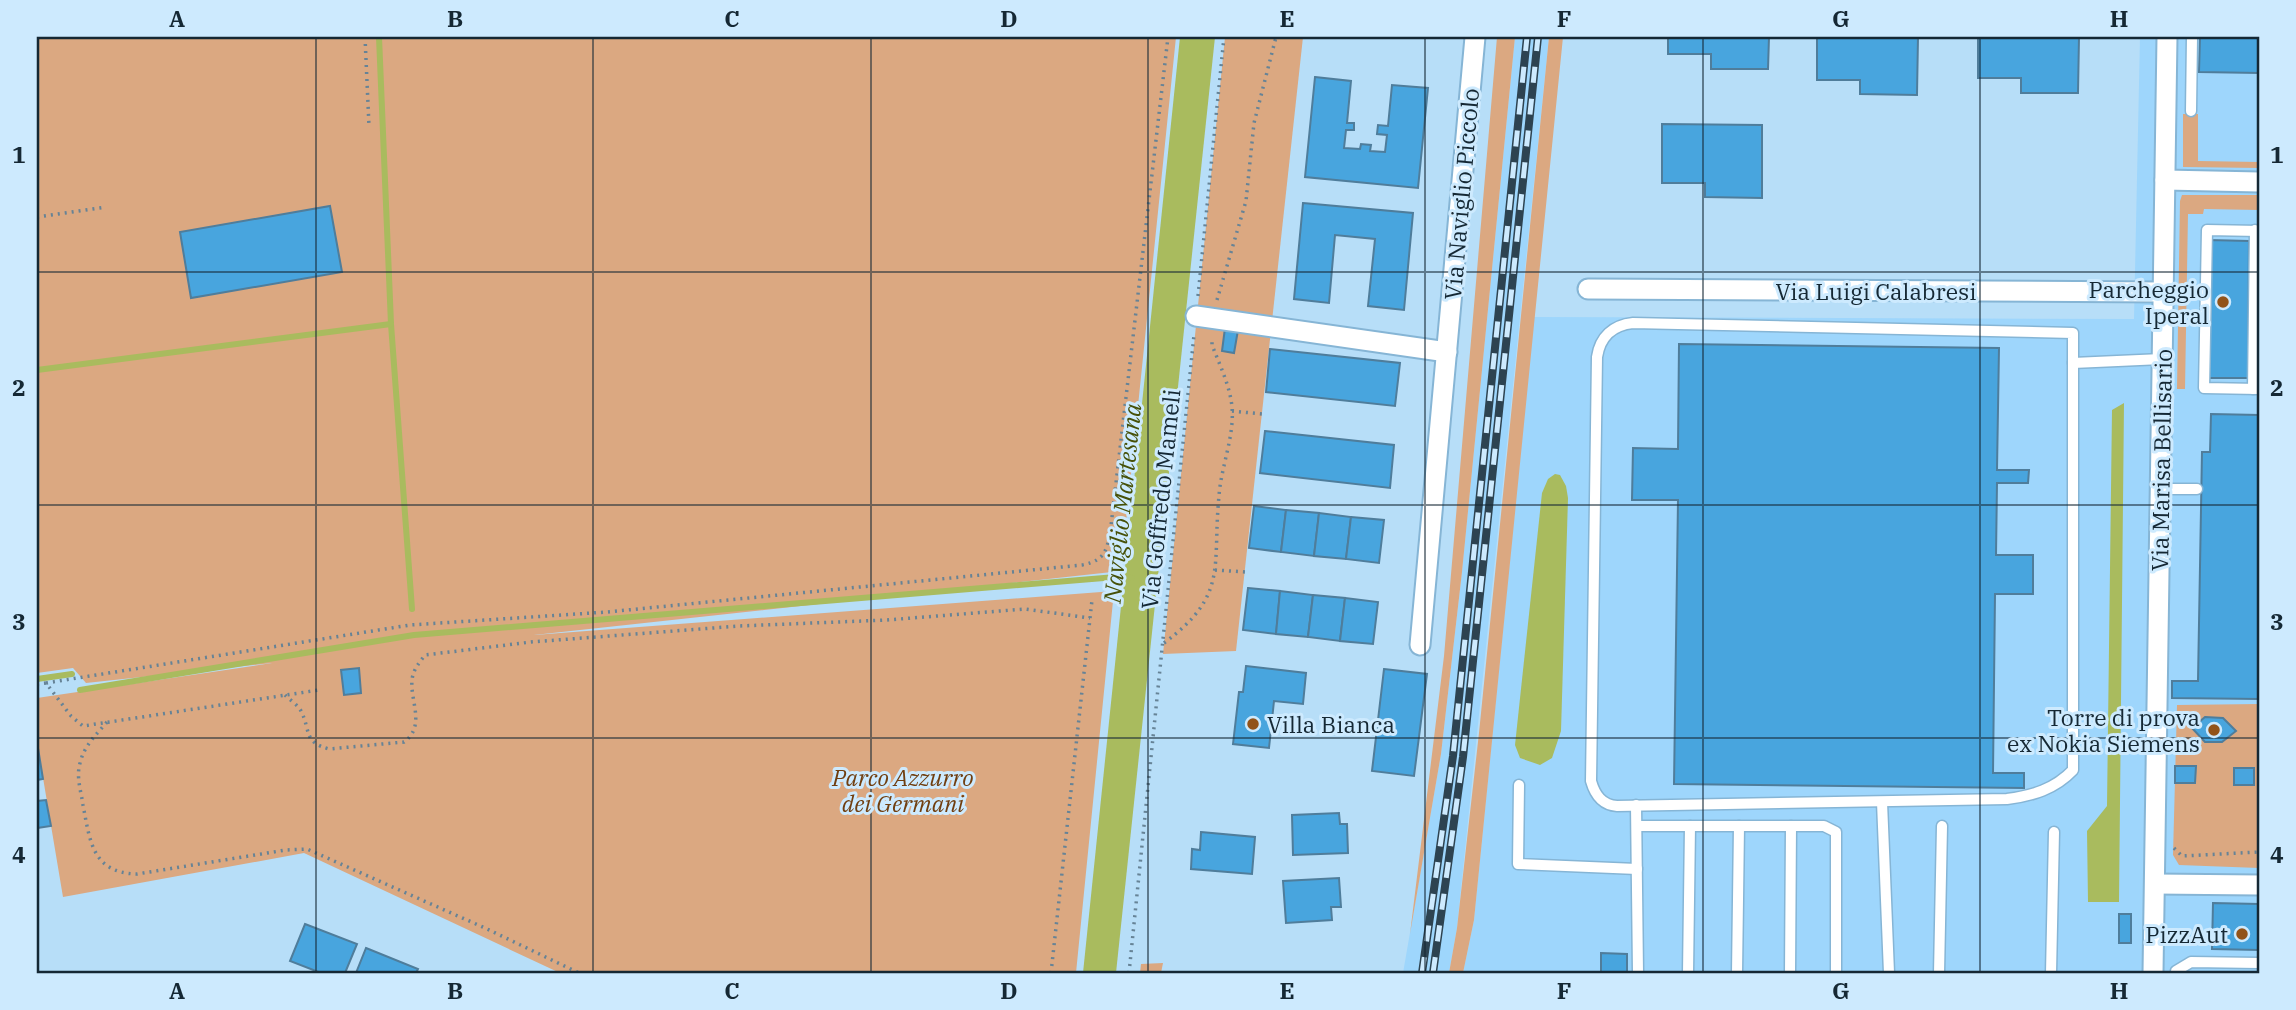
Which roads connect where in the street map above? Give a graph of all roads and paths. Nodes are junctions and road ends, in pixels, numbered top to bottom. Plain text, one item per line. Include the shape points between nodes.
1 (365, 37) edge
2 (1168, 37) edge
3 (1224, 37) edge
4 (1276, 37) edge
5 (1475, 37) edge
6 (2167, 37) edge
7 (2192, 37) edge
8 (2191, 111) dead end
9 (369, 126) dead end
10 (2165, 180) junction
11 (2259, 182) edge
12 (106, 207) dead end
13 (37, 217) edge
14 (2257, 230) edge
15 (1588, 289) dead end
16 (2163, 292) junction
17 (1204, 317) junction
18 (1447, 352) junction
19 (2162, 359) junction
20 (2073, 363) junction
21 (2256, 389) edge
22 (1232, 411) junction
23 (1262, 414) dead end
24 (2161, 489) junction
25 (2197, 489) dead end
26 (1215, 570) junction
27 (1246, 572) dead end
28 (1092, 600) dead end
29 (1090, 618) junction
30 (1163, 643) junction
31 (1420, 645) dead end
32 (46, 683) junction
33 (37, 684) edge
34 (319, 690) dead end
35 (285, 695) junction
36 (107, 722) junction
37 (1519, 785) dead end
38 (1882, 802) junction
39 (1636, 806) junction
40 (1637, 826) junction
41 (1690, 826) junction
42 (1739, 826) junction
43 (1791, 826) junction
44 (1942, 826) dead end
45 (2054, 832) dead end
46 (2167, 842) dead end
47 (2259, 852) edge
48 (1637, 869) junction
49 (2155, 884) junction
50 (2259, 885) edge
51 (2259, 962) edge
52 (579, 973) edge
53 (1051, 973) edge
54 (1129, 973) edge
55 (1638, 973) edge
56 (1688, 973) edge
57 (1737, 973) edge
58 (1790, 973) edge
59 (1836, 973) edge
60 (1889, 973) edge
61 (1939, 973) edge
62 (2051, 973) edge
63 (2153, 973) edge
64 (2176, 973) edge

1 - 9 path
2 - 32 path via 1111,526 1102,557 1096,562 607,612 410,625
3 - 17 path, Via Goffredo Mameli
4 - 17 path via 1254,123 1246,201 1222,279
5 - 18 street, Via Naviglio Piccolo
6 - 10 street, Via Marisa Bellisario
7 - 8 lane
10 - 11 street
10 - 16 street, Via Marisa Bellisario
12 - 13 path
14 - 21 lane
14 - 21 lane via 2207,230 2204,388
15 - 16 street, Via Luigi Calabresi
16 - 19 street, Via Marisa Bellisario
17 - 18 street
17 - 22 path
17 - 30 path, Via Goffredo Mameli
18 - 31 street, Via Naviglio Piccolo
19 - 20 lane
19 - 24 street, Via Marisa Bellisario
20 - 38 lane via 2073,770 2057,784 2020,797
20 - 39 lane via 2073,333 1633,323 1610,331 1601,343 1596,365 1591,780 1605,804
22 - 23 path
22 - 26 path via 1219,497
24 - 25 lane
24 - 49 street, Via Marisa Bellisario
26 - 27 path
26 - 30 path via 1201,608
28 - 29 path
29 - 35 path via 1025,609 531,642 425,656 412,681 415,725 404,742 329,749 318,746 309,738 300,710
29 - 53 path
30 - 54 path, Via Goffredo Mameli
32 - 33 path
32 - 36 path via 83,726
34 - 35 path
35 - 36 path
36 - 52 path via 83,752 78,777 91,844 99,859 113,869 136,874 300,848
37 - 48 lane via 1518,864
38 - 39 lane
38 - 60 lane
39 - 40 lane
40 - 41 lane
40 - 48 lane
41 - 42 lane
41 - 56 lane
42 - 43 lane
42 - 57 lane
43 - 58 lane
43 - 59 lane via 1824,826 1836,832
44 - 61 lane
45 - 62 lane
46 - 47 path via 2182,856
48 - 55 lane
49 - 50 street
49 - 63 street, Via Marisa Bellisario
51 - 64 lane via 2191,962

